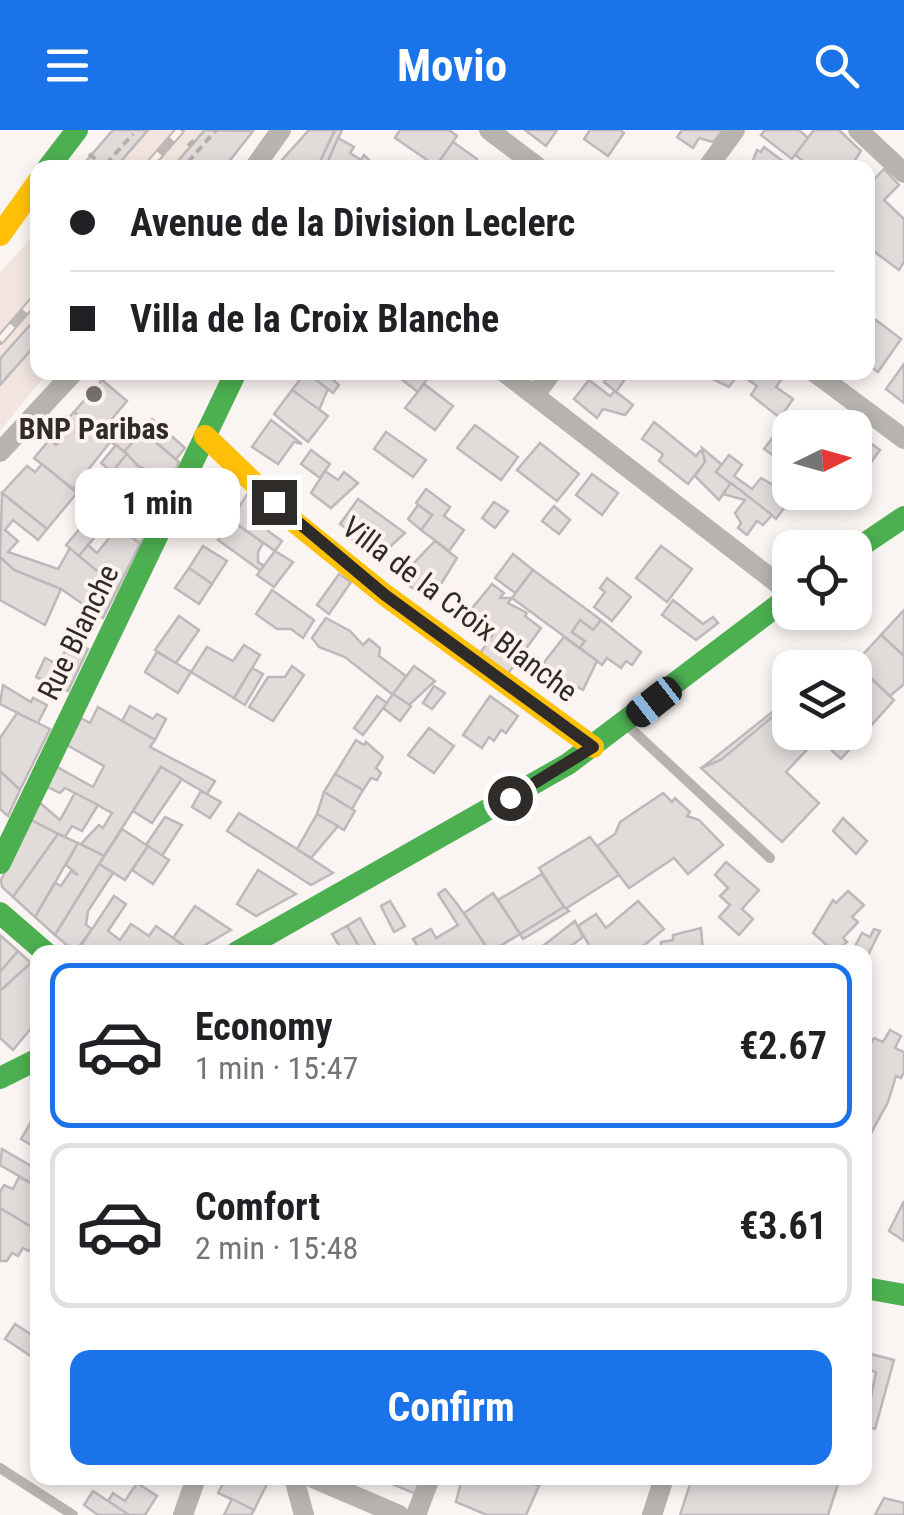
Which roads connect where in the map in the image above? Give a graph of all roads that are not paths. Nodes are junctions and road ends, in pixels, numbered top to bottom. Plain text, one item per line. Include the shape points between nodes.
1 (76, 130) edge
2 (281, 130) edge
3 (489, 130) edge
4 (734, 130) edge
5 (858, 130) edge
6 (54, 160) edge
7 (260, 160) edge
8 (529, 160) edge
9 (713, 160) edge
10 (904, 174) edge
11 (30, 193) edge
12 (0, 234) edge
13 (67, 380) edge
14 (232, 380) edge
15 (514, 380) edge
16 (546, 380) edge
17 (825, 380) edge
18 (535, 396) junction
19 (205, 436) junction
20 (904, 439) edge
21 (0, 452) edge
22 (904, 517) edge
23 (872, 539) edge
24 (772, 581) edge
25 (772, 609) edge
26 (626, 724) junction
27 (593, 747) junction
28 (770, 858) dead end
29 (0, 863) edge
30 (0, 913) edge
31 (37, 945) edge
32 (250, 945) edge
33 (30, 1063) edge
34 (0, 1078) edge
35 (872, 1289) edge
36 (904, 1295) edge
37 (0, 1468) edge
38 (194, 1485) edge
39 (296, 1485) edge
40 (340, 1485) edge
41 (427, 1485) edge
42 (662, 1485) edge
43 (73, 1515) edge
44 (183, 1515) edge
45 (304, 1515) edge
46 (399, 1515) edge
47 (416, 1515) edge
48 (652, 1515) edge

1 - 6 street
2 - 7 street
3 - 8 street
4 - 9 street
5 - 10 street
11 - 12 street
13 - 21 street
14 - 19 street, Rue Blanche
15 - 18 street
16 - 18 street
17 - 20 street
18 - 24 street
19 - 27 street, Villa de la Croix Blanche via 297,524 385,595
19 - 29 street, Rue Blanche
22 - 23 street
25 - 26 street
26 - 27 street
26 - 28 lane
27 - 32 street
30 - 31 street
33 - 34 street
35 - 36 street
37 - 43 lane
38 - 44 street
39 - 45 street
40 - 46 street
41 - 47 street
42 - 48 street

